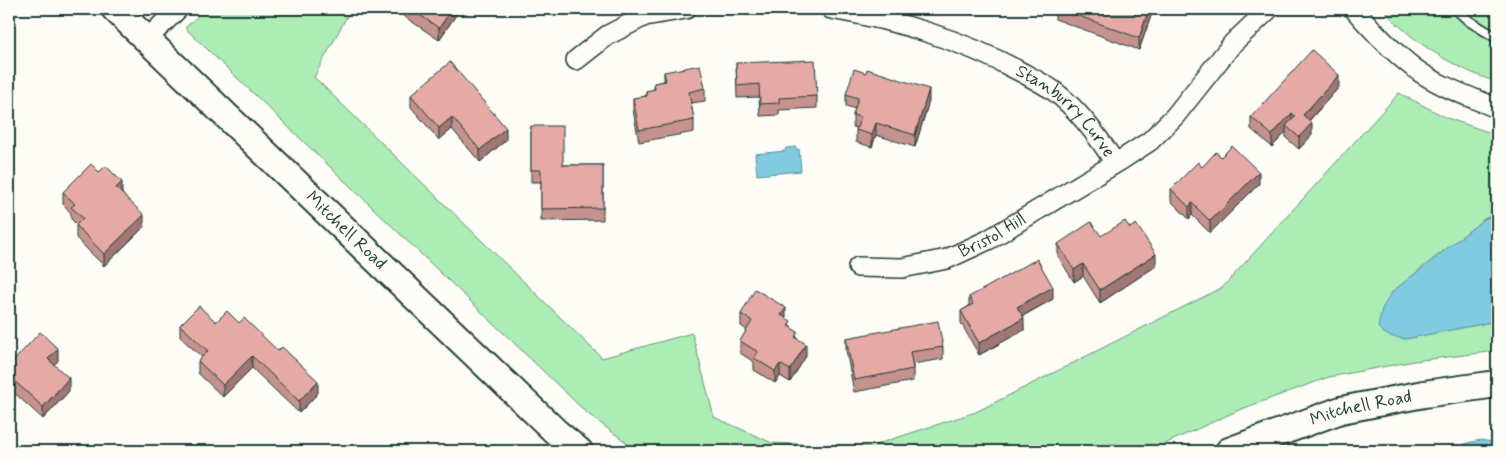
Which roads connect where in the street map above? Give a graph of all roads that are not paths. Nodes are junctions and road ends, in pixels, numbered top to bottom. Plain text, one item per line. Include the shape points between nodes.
1 (115, 9) edge
2 (178, 9) edge
3 (686, 9) edge
4 (831, 9) edge
5 (1269, 9) edge
6 (1354, 9) edge
7 (1456, 9) edge
8 (1497, 38) edge
9 (147, 39) junction
10 (576, 60) dead end
11 (1497, 108) edge
12 (1115, 163) junction
13 (858, 267) dead end
14 (1497, 384) edge
15 (578, 451) edge
16 (1229, 451) edge

1 - 9 main road, Mitchell Road
2 - 9 street
3 - 10 street via 645,16 608,35
4 - 12 street, Stanburry Curve via 877,17 938,35 996,59 1053,90 1081,115
5 - 12 street, Stanburry Curve via 1234,43 1175,116 1150,141
6 - 11 street via 1376,34 1415,68 1460,94
7 - 8 lane
9 - 15 main road, Mitchell Road
12 - 13 street, Bristol Hill via 988,240 947,259 902,268
14 - 16 main road, Mitchell Road via 1341,410

